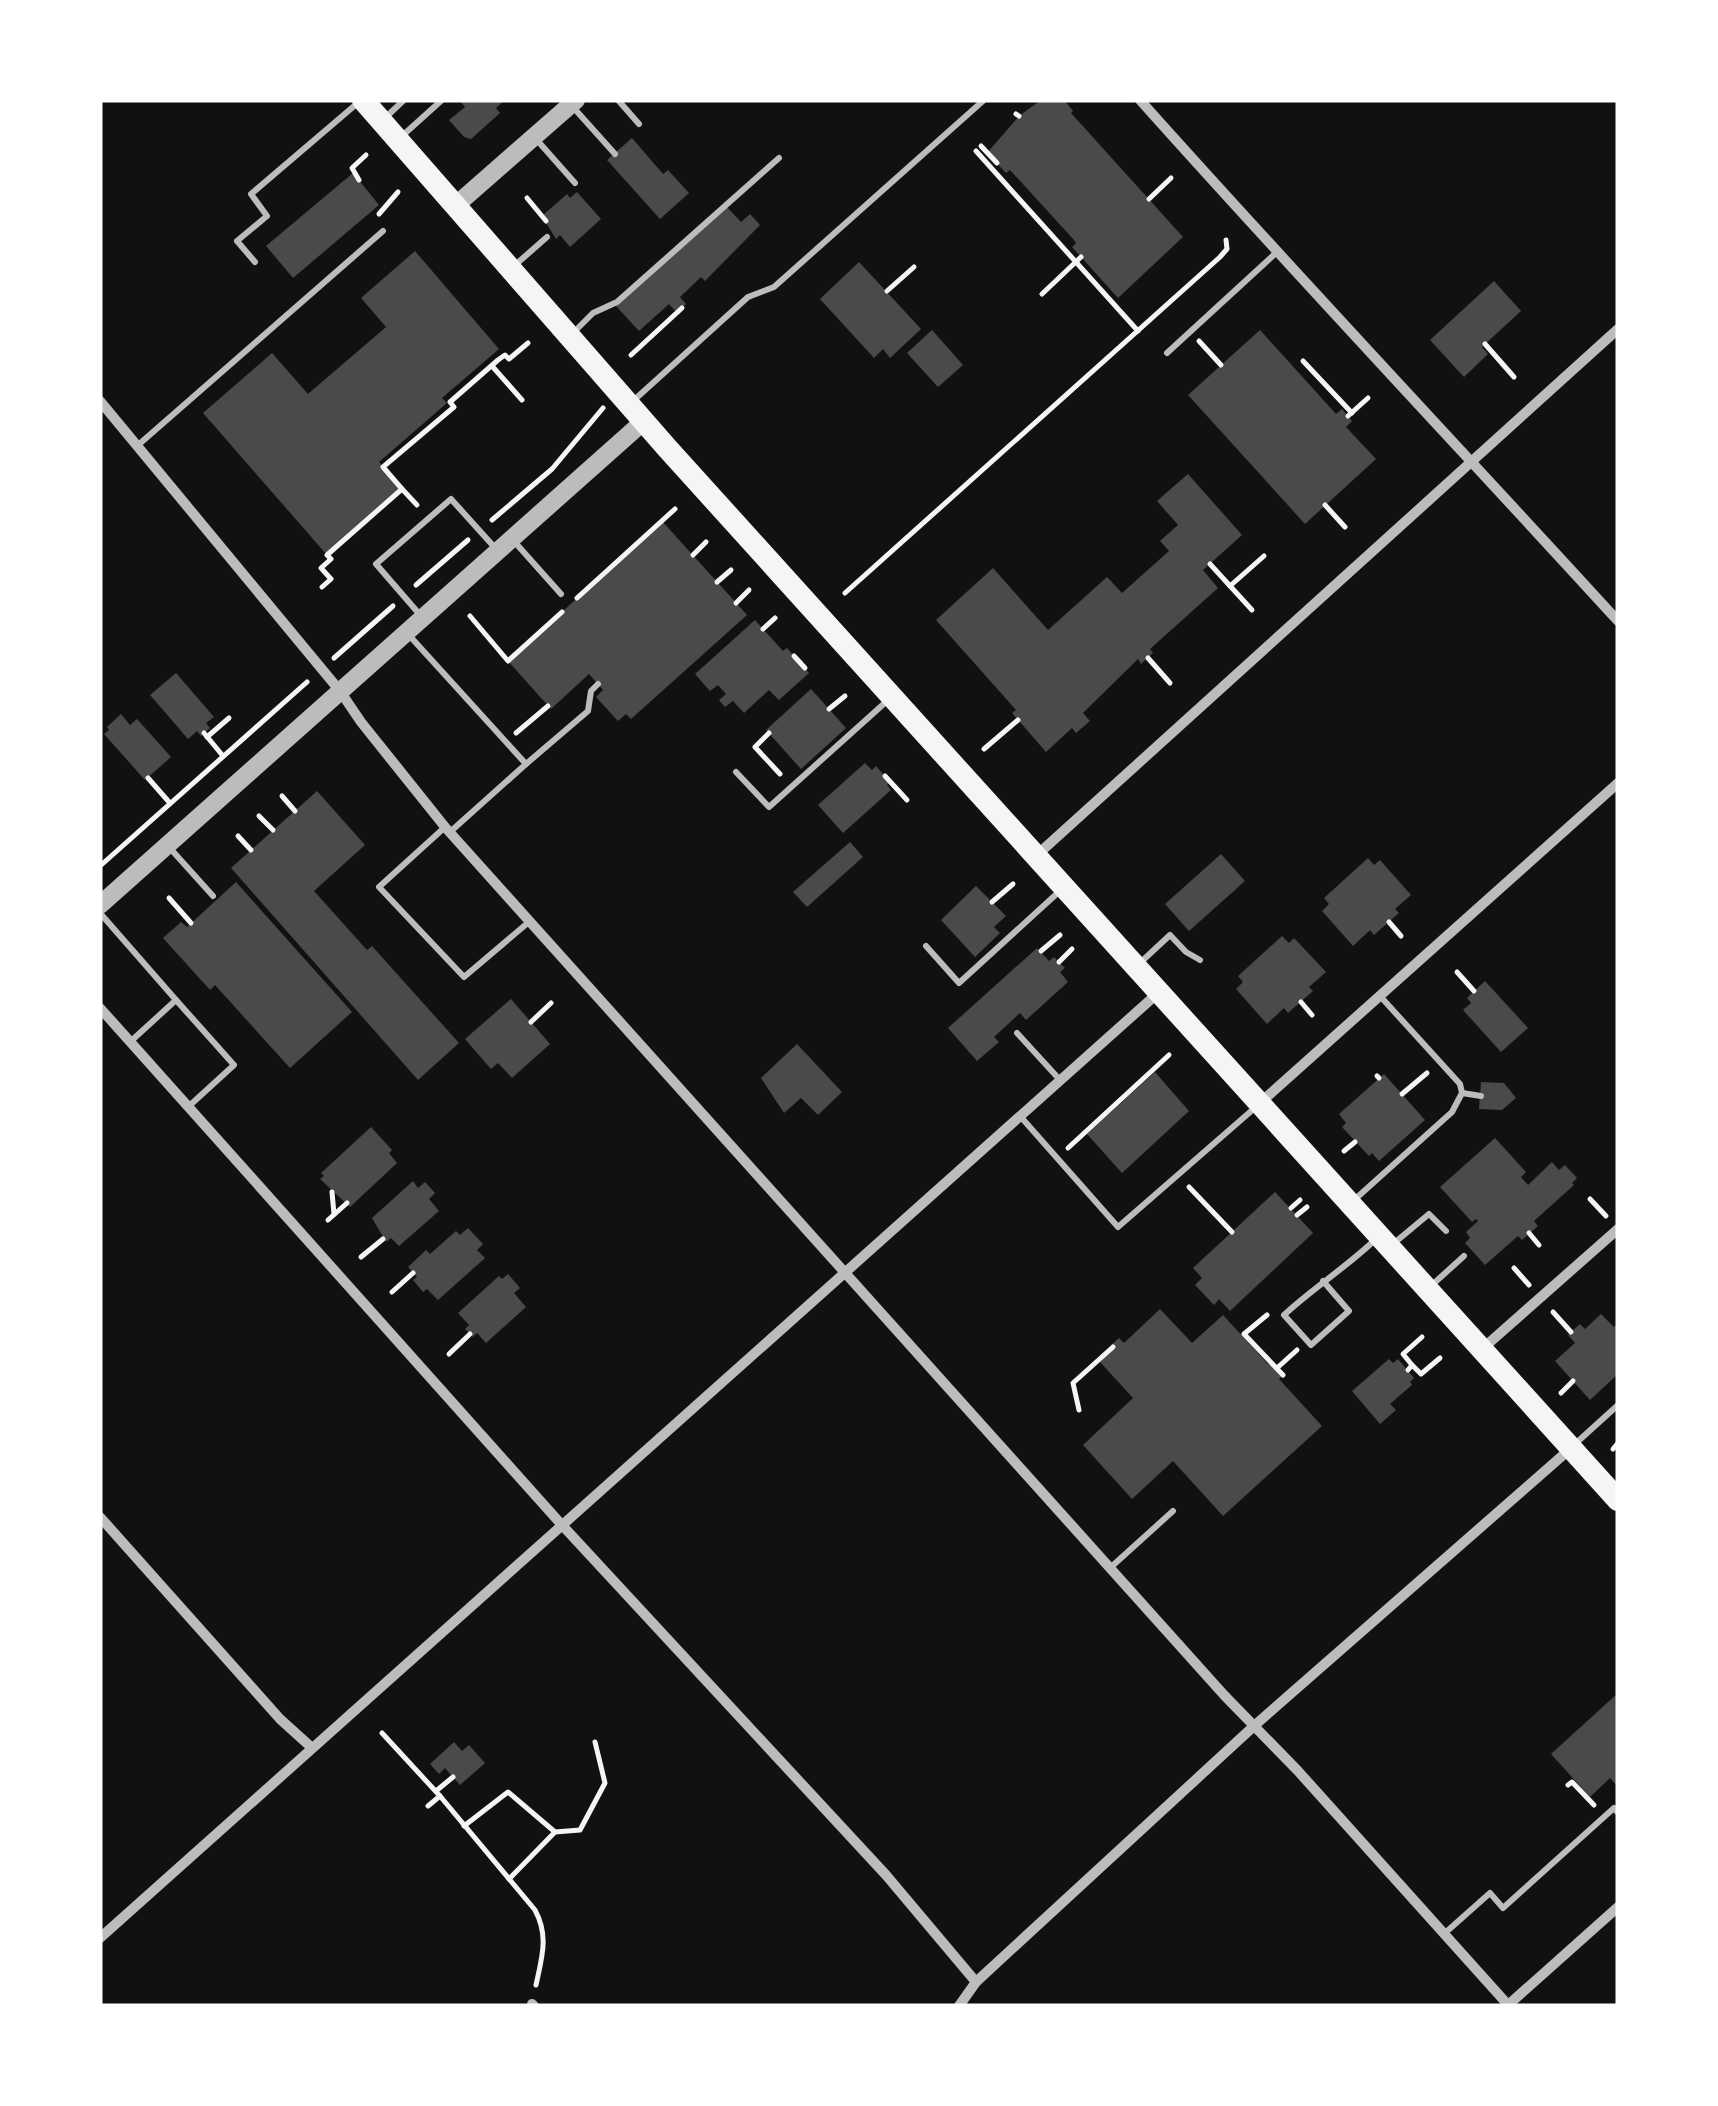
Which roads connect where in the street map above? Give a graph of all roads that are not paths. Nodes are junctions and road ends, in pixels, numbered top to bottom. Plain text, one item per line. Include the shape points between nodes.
1 (362, 100) edge
2 (404, 100) edge
3 (442, 100) edge
4 (618, 100) edge
5 (984, 100) edge
6 (1140, 100) edge
7 (574, 102) edge
8 (381, 121) junction
9 (639, 124) dead end
10 (534, 137) junction
11 (398, 140) junction
12 (614, 154) dead end
13 (779, 158) dead end
14 (575, 183) dead end
15 (456, 206) junction
16 (383, 231) road end
17 (547, 232) road end
18 (1277, 252) junction
19 (255, 262) dead end
20 (511, 270) junction
21 (1618, 329) edge
22 (570, 336) junction
23 (1167, 353) dead end
24 (100, 400) edge
25 (637, 413) junction
26 (137, 446) junction
27 (1471, 462) junction
28 (505, 545) junction
29 (561, 594) dead end
30 (422, 618) junction
31 (1618, 621) edge
32 (406, 632) junction
33 (598, 684) dead end
34 (340, 691) junction
35 (891, 696) junction
36 (526, 764) junction
37 (736, 772) dead end
38 (1618, 784) edge
39 (448, 830) junction
40 (168, 845) junction
41 (1036, 856) junction
42 (1064, 887) junction
43 (212, 896) dead end
44 (100, 905) edge
45 (100, 913) edge
46 (530, 921) junction
47 (926, 946) dead end
48 (1200, 960) dead end
49 (1136, 966) junction
50 (1158, 992) junction
51 (1380, 996) junction
52 (176, 1000) junction
53 (100, 1008) edge
54 (1017, 1033) dead end
55 (130, 1042) junction
56 (1060, 1081) junction
57 (1462, 1093) junction
58 (1480, 1096) dead end
59 (1258, 1105) junction
60 (188, 1107) junction
61 (1020, 1116) junction
62 (1349, 1206) junction
63 (1618, 1228) edge
64 (1446, 1231) dead end
65 (1383, 1243) junction
66 (1464, 1256) dead end
67 (846, 1272) junction
68 (1323, 1282) junction
69 (1427, 1291) junction
70 (1482, 1350) junction
71 (1618, 1404) edge
72 (1571, 1448) junction
73 (1615, 1492) edge
74 (1172, 1510) dead end
75 (100, 1518) edge
76 (562, 1524) junction
77 (1110, 1568) junction
78 (1254, 1726) junction
79 (310, 1747) junction
80 (1618, 1812) edge
81 (1618, 1907) edge
82 (1444, 1934) junction
83 (100, 1938) edge
84 (976, 1982) junction
85 (959, 2006) edge
86 (1508, 2006) edge

1 - 8 main road
1 - 19 lane via 251,194 267,216 237,240
2 - 8 lane
3 - 11 lane
4 - 9 lane
5 - 25 lane via 774,287 748,297
6 - 18 street
7 - 10 street
7 - 12 lane
8 - 11 main road
10 - 14 lane
10 - 15 street
11 - 15 main road
13 - 22 lane
15 - 20 main road
16 - 26 lane
17 - 20 lane
18 - 23 lane
18 - 27 street
20 - 22 main road
21 - 27 street
22 - 25 main road
24 - 26 street
25 - 28 street
25 - 35 main road
26 - 34 street
27 - 31 street
27 - 41 street
28 - 29 lane
28 - 30 street
28 - 30 lane via 451,498 376,564
30 - 32 street
32 - 34 street
32 - 36 lane
33 - 36 lane via 588,711
34 - 39 street
34 - 40 street
35 - 37 lane via 769,807
35 - 41 main road
36 - 39 lane
38 - 51 street
39 - 46 street
39 - 46 lane via 378,886 464,977
40 - 43 lane
40 - 44 street
41 - 42 main road
42 - 47 lane via 958,983
42 - 49 main road
45 - 52 lane
46 - 67 street
48 - 49 lane via 1170,934
49 - 50 main road
50 - 56 street
50 - 59 main road
51 - 57 lane
51 - 59 street
52 - 55 lane
52 - 60 lane via 234,1065
53 - 55 street
54 - 56 lane
55 - 60 street
56 - 61 street
57 - 58 lane
57 - 62 lane via 1452,1112
59 - 61 lane via 1118,1227
59 - 62 main road
60 - 76 street
61 - 67 street
62 - 65 main road
63 - 70 street
64 - 65 lane via 1428,1214
65 - 68 lane
65 - 69 main road
66 - 69 lane
67 - 76 street
67 - 77 street
68 - 68 lane via 1349,1311 1311,1345 1284,1315
69 - 70 main road
70 - 72 main road
71 - 72 lane
72 - 73 main road
72 - 78 street
74 - 77 lane
75 - 79 street
76 - 79 street
76 - 84 street
77 - 78 street
78 - 82 street
78 - 84 street
79 - 83 street
80 - 82 lane via 1614,1808 1504,1908 1490,1892
81 - 86 street
82 - 86 street
84 - 85 street

